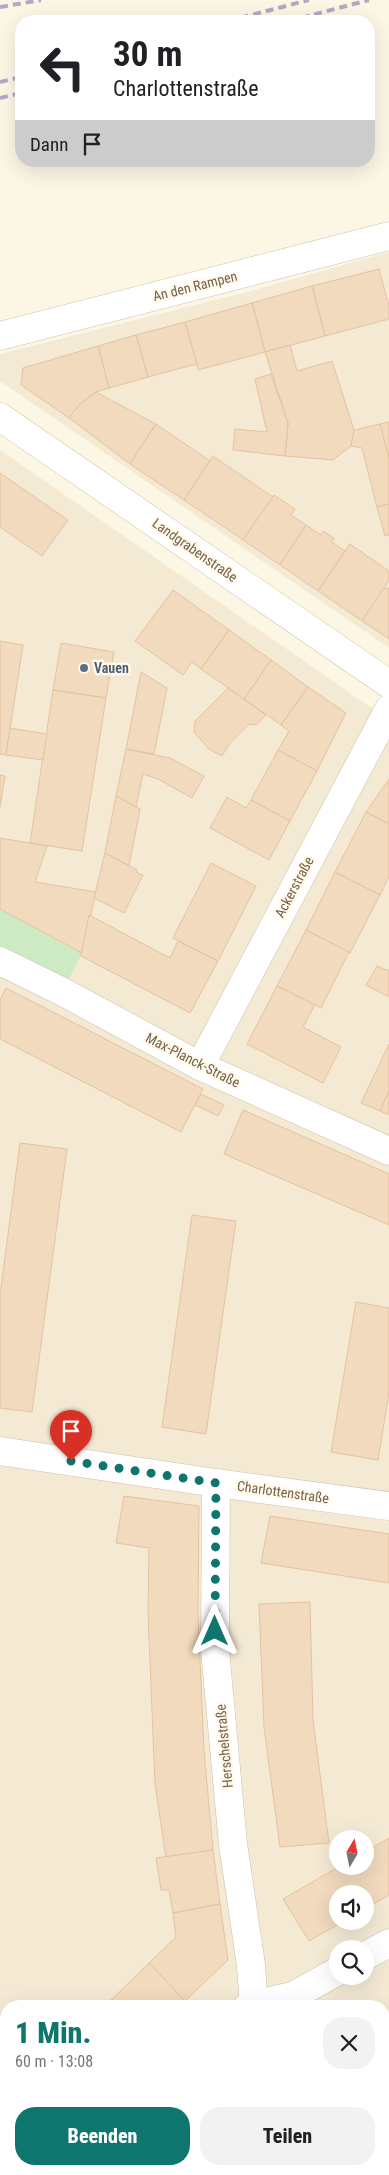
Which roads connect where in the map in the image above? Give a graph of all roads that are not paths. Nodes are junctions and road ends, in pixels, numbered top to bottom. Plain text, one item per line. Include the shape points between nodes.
1 (389, 236) edge
2 (0, 336) edge
3 (0, 417) edge
4 (389, 684) edge
5 (389, 709) edge
6 (0, 961) edge
7 (200, 1066) junction
8 (389, 1151) edge
9 (0, 1451) edge
10 (216, 1483) junction
11 (389, 1506) edge
12 (389, 1943) edge
13 (374, 1951) edge
14 (329, 1976) edge
15 (252, 2000) edge
16 (277, 2000) edge

1 - 2 street, An den Rampen
3 - 4 street, Landgrabenstraße
5 - 7 street, Ackerstraße
6 - 7 street, Max-Planck-Straße
7 - 8 street, Max-Planck-Straße
9 - 10 street, Charlottenstraße
10 - 11 street, Charlottenstraße
10 - 15 street, Herschelstraße via 215,1650 233,1844 251,1966
12 - 13 street
14 - 16 street via 293,1996

